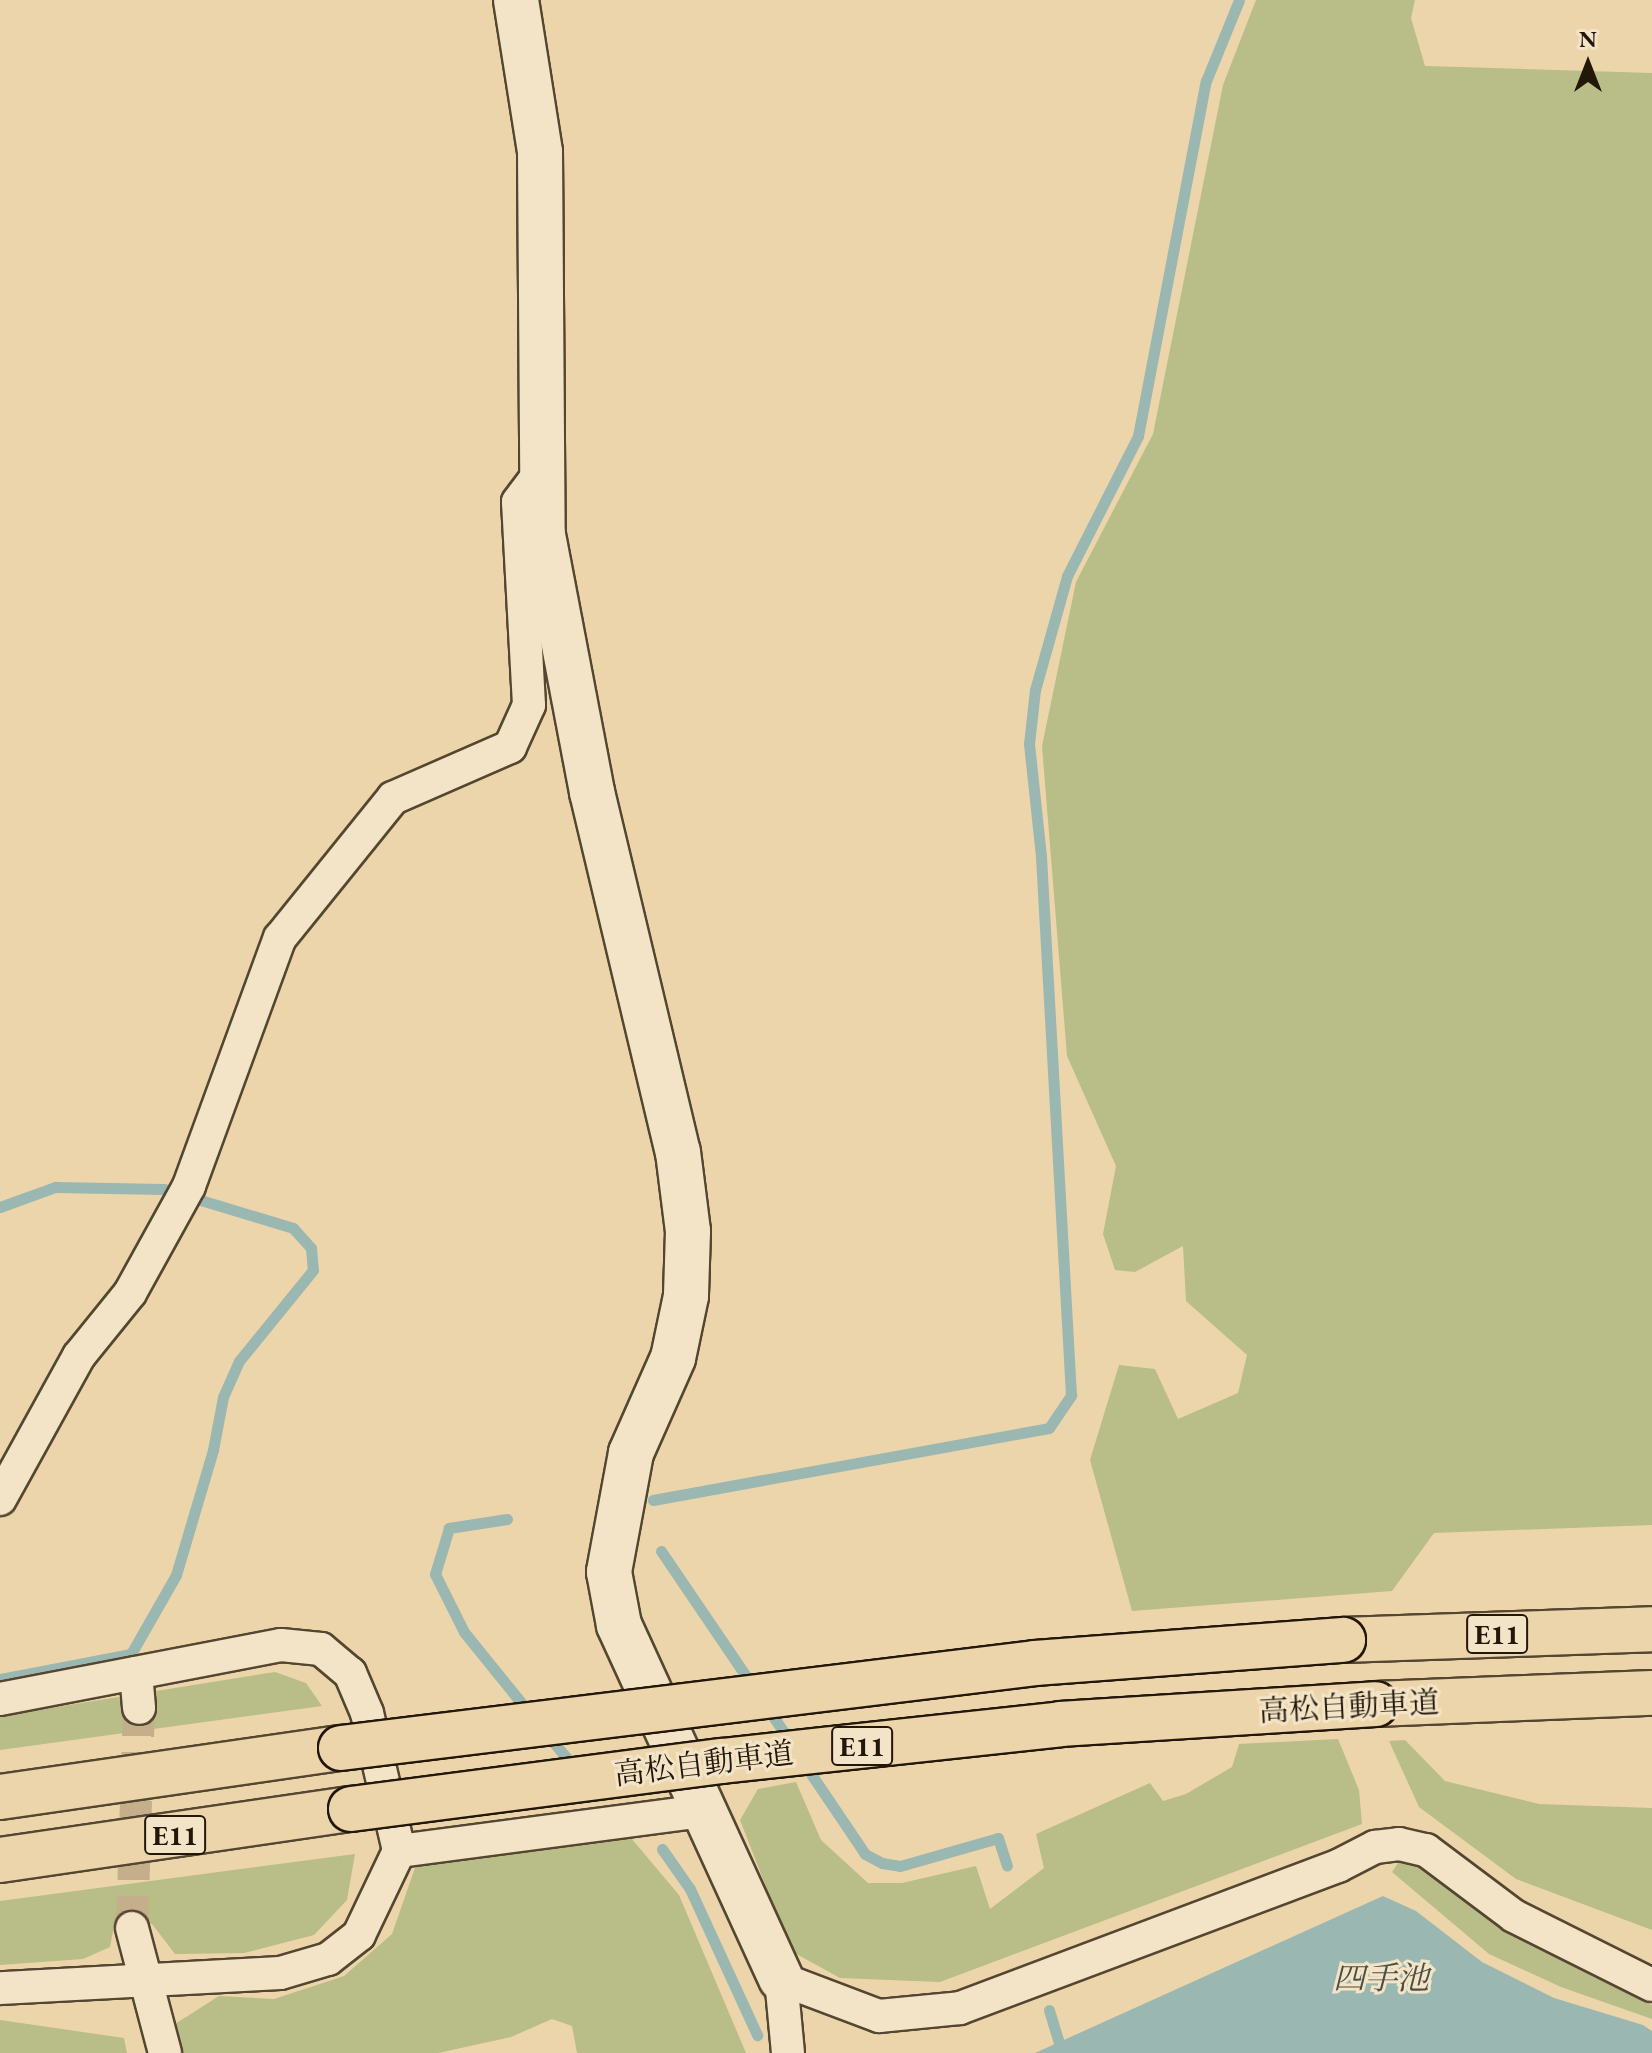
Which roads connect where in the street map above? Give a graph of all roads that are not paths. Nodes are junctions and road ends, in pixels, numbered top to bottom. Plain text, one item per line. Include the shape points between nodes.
1 (516, 0) edge
2 (540, 473) junction
3 (0, 1499) edge
4 (1652, 1629) edge
5 (136, 1673) junction
6 (1652, 1693) edge
7 (0, 1699) edge
8 (139, 1708) tunnel mouth
9 (0, 1797) edge
10 (704, 1811) junction
11 (399, 1851) junction
12 (0, 1860) edge
13 (132, 1928) tunnel mouth
14 (146, 1979) junction
15 (781, 1979) junction
16 (1652, 1985) edge
17 (0, 1988) edge
18 (165, 2053) edge
19 (788, 2053) edge

1 - 2 street via 540,152
2 - 3 street via 518,502 529,705 510,747 393,798 280,938 186,1192 130,1293 79,1356
2 - 10 street via 543,535 589,777 678,1152 688,1231 686,1296 673,1358 631,1453 609,1572 619,1625
4 - 9 highway, 高松自動車道 / E11, bridge via 1343,1640 1035,1663 341,1748
5 - 7 street
5 - 8 street
5 - 11 street via 281,1645 321,1649 350,1673 367,1713
6 - 12 highway, 高松自動車道 / E11, bridge via 1060,1724 722,1761
10 - 11 street
10 - 15 street
11 - 14 street via 359,1935 328,1959 280,1973
13 - 14 street
14 - 17 street
14 - 18 street
15 - 16 street via 879,2016 960,2008 1338,1866 1375,1847 1399,1844 1426,1850 1514,1916
15 - 19 street

